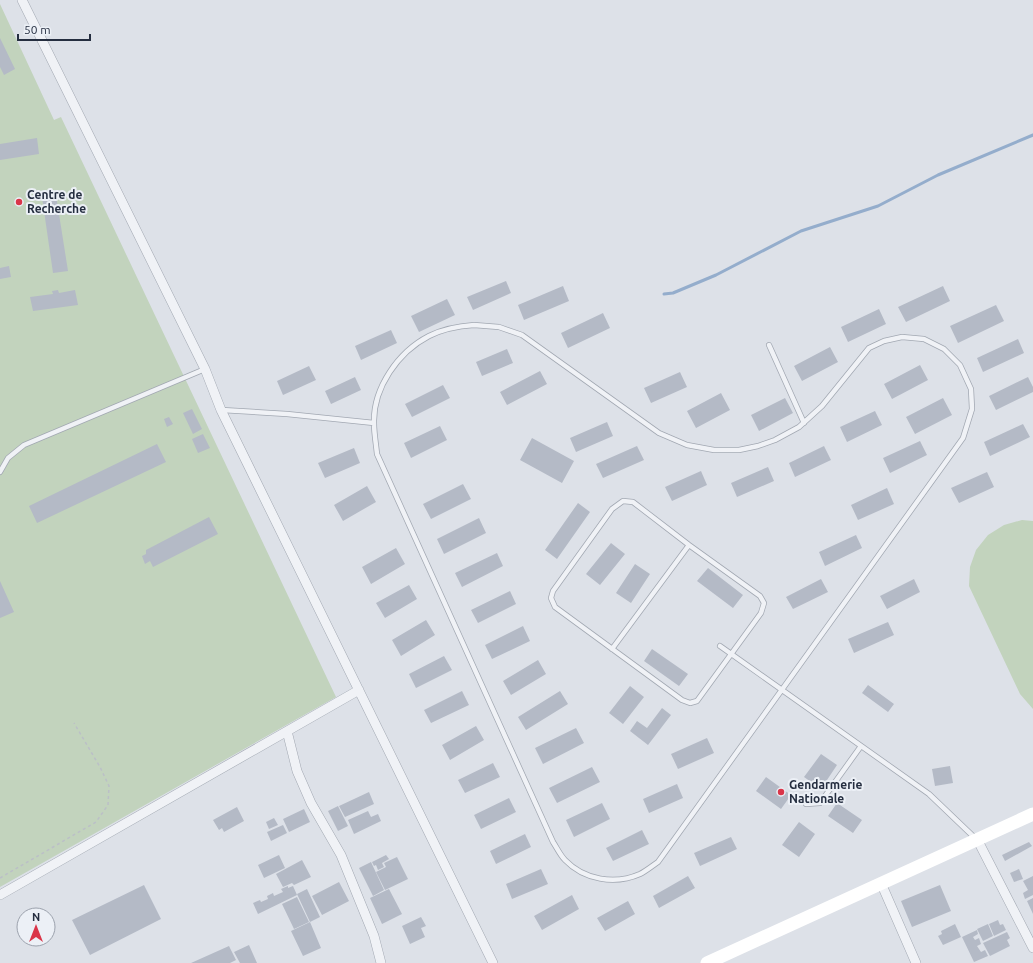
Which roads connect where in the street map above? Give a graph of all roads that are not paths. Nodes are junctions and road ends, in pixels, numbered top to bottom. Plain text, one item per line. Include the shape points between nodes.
1 (22, 0) edge
2 (769, 345) dead end
3 (204, 369) junction
4 (221, 410) junction
5 (374, 423) junction
6 (804, 423) junction
7 (0, 472) edge
8 (689, 545) junction
9 (720, 646) dead end
10 (612, 650) junction
11 (732, 655) junction
12 (359, 690) junction
13 (782, 691) junction
14 (287, 731) junction
15 (861, 746) junction
16 (806, 804) dead end
17 (1033, 814) edge
18 (977, 840) junction
19 (881, 883) junction
20 (0, 895) edge
21 (1033, 948) edge
22 (382, 963) edge
23 (492, 963) edge
24 (707, 963) edge
25 (916, 963) edge

1 - 3 street
2 - 6 lane
3 - 4 street
3 - 7 lane via 24,446 8,458
4 - 5 lane
4 - 12 street
5 - 6 lane via 380,390 392,368 406,352 429,336 452,327 474,324 499,327 522,335 659,433 687,445 714,450 746,449 775,440
5 - 13 lane via 377,454 553,842 565,861 583,873 611,880 626,879 640,874 658,862
6 - 13 lane via 822,406 869,348 902,337 924,340 944,349 960,365 971,389 972,409 963,438
8 - 10 lane
8 - 10 lane via 633,502 623,501 612,509 553,591 551,598 555,607
8 - 11 lane via 760,596 764,603 762,612
9 - 11 lane
10 - 11 lane via 682,700 690,703 697,701
11 - 13 lane
12 - 14 street
12 - 23 street
13 - 15 lane
14 - 20 street
14 - 22 street via 297,771 311,803 341,855 374,936
15 - 16 lane via 820,803
15 - 18 lane via 929,794
17 - 18 street
18 - 19 street
18 - 21 street
19 - 24 street
19 - 25 street

